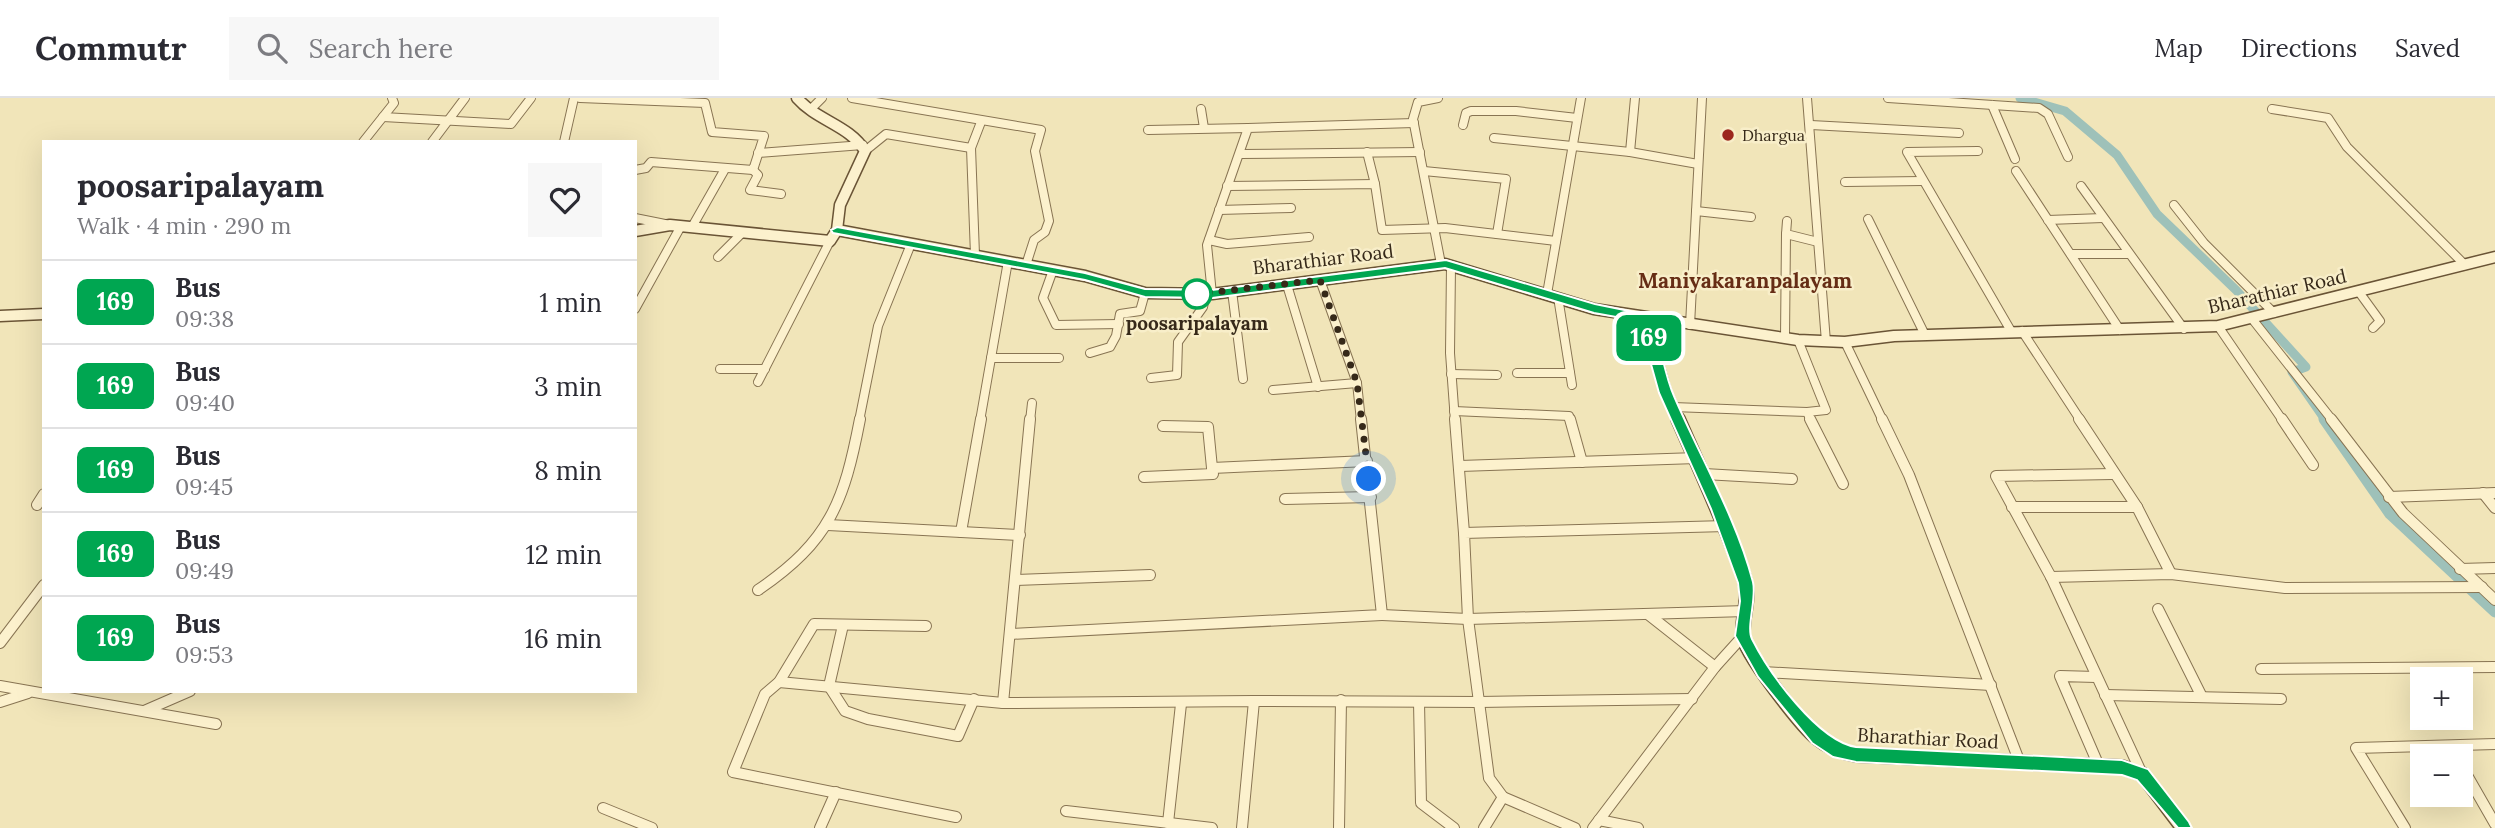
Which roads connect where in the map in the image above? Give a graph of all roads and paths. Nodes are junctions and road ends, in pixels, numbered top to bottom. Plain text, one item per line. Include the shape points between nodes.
1 (392, 98) edge
2 (465, 98) edge
3 (531, 98) edge
4 (574, 98) edge
5 (579, 98) edge
6 (797, 98) edge
7 (822, 98) edge
8 (852, 98) edge
9 (1438, 98) edge
10 (1581, 98) edge
11 (1635, 98) edge
12 (1702, 98) edge
13 (1807, 98) edge
14 (1888, 98) edge
15 (1938, 100) edge
16 (706, 101) edge
17 (1992, 105) junction
18 (2272, 108) dead end
19 (1201, 109) dead end
20 (810, 110) junction
21 (383, 117) junction
22 (1577, 118) junction
23 (447, 121) junction
24 (981, 122) junction
25 (1414, 123) junction
26 (1463, 125) dead end
27 (1811, 125) junction
28 (1204, 128) junction
29 (1248, 128) junction
30 (1149, 130) dead end
31 (1959, 133) dead end
32 (1494, 138) dead end
33 (365, 140) edge
34 (433, 140) edge
35 (564, 140) edge
36 (1572, 146) junction
37 (864, 148) junction
38 (971, 148) junction
39 (1978, 151) dead end
40 (758, 152) junction
41 (1367, 152) junction
42 (1420, 152) junction
43 (1630, 152) junction
44 (1241, 154) junction
45 (2068, 157) dead end
46 (2015, 159) dead end
47 (1698, 164) junction
48 (725, 169) junction
49 (637, 170) edge
50 (753, 170) junction
51 (1424, 171) junction
52 (2016, 171) dead end
53 (1922, 181) junction
54 (1845, 182) dead end
55 (1375, 184) junction
56 (1227, 186) junction
57 (2081, 186) dead end
58 (781, 194) dead end
59 (2174, 205) dead end
60 (1291, 208) dead end
61 (1219, 210) junction
62 (1696, 211) junction
63 (1751, 217) dead end
64 (637, 218) edge
65 (2103, 218) junction
66 (1868, 219) dead end
67 (2048, 220) junction
68 (1787, 221) dead end
69 (681, 226) junction
70 (837, 230) junction
71 (1435, 230) junction
72 (637, 231) edge
73 (742, 233) junction
74 (1787, 233) junction
75 (1497, 234) junction
76 (1309, 237) dead end
77 (1209, 240) junction
78 (830, 241) junction
79 (1556, 241) junction
80 (1818, 242) junction
81 (911, 244) junction
82 (2071, 254) junction
83 (2128, 254) junction
84 (975, 256) junction
85 (718, 257) dead end
86 (2495, 257) edge
87 (1008, 261) junction
88 (1026, 265) junction
89 (1446, 265) junction
90 (2465, 265) junction
91 (1053, 270) junction
92 (1320, 280) junction
93 (1287, 285) junction
94 (1232, 291) junction
95 (2359, 292) junction
96 (1145, 293) junction
97 (1209, 294) junction
98 (1552, 296) junction
99 (637, 305) edge
100 (42, 314) edge
101 (2273, 314) junction
102 (0, 316) edge
103 (1644, 318) junction
104 (2253, 320) junction
105 (1119, 324) junction
106 (1690, 325) junction
107 (2218, 326) junction
108 (2373, 328) dead end
109 (2184, 329) junction
110 (2120, 330) junction
111 (2016, 331) junction
112 (1925, 335) junction
113 (1785, 338) junction
114 (1798, 340) junction
115 (1826, 342) junction
116 (1845, 342) junction
117 (1090, 353) dead end
118 (991, 358) junction
119 (1059, 358) dead end
120 (720, 369) dead end
121 (765, 369) junction
122 (1517, 373) dead end
123 (1570, 373) junction
124 (1451, 374) junction
125 (1497, 374) dead end
126 (1151, 378) dead end
127 (1243, 379) dead end
128 (758, 382) dead end
129 (1357, 383) junction
130 (1573, 385) dead end
131 (1318, 387) junction
132 (1273, 390) dead end
133 (1032, 403) dead end
134 (1673, 407) junction
135 (1454, 411) junction
136 (1807, 412) junction
137 (1163, 426) dead end
138 (1697, 458) junction
139 (1367, 461) junction
140 (1581, 462) junction
141 (2312, 465) dead end
142 (1460, 466) junction
143 (1212, 468) junction
144 (1704, 474) junction
145 (2113, 474) junction
146 (1144, 477) dead end
147 (1792, 479) dead end
148 (1843, 484) dead end
149 (2483, 493) junction
150 (2495, 493) edge
151 (42, 497) edge
152 (2389, 497) junction
153 (1370, 498) junction
154 (1285, 499) dead end
155 (37, 505) dead end
156 (2012, 507) junction
157 (2137, 507) junction
158 (2495, 508) edge
159 (828, 525) junction
160 (1726, 526) junction
161 (961, 532) junction
162 (1464, 533) junction
163 (1020, 536) junction
164 (2495, 568) edge
165 (2460, 569) junction
166 (2171, 574) junction
167 (1150, 575) dead end
168 (2051, 577) junction
169 (1015, 580) junction
170 (2481, 587) junction
171 (42, 588) edge
172 (758, 590) dead end
173 (2495, 600) edge
174 (2158, 609) dead end
175 (1746, 611) junction
176 (1382, 615) junction
177 (1649, 615) junction
178 (1468, 619) junction
179 (843, 625) junction
180 (926, 626) dead end
181 (1010, 634) junction
182 (1743, 636) junction
183 (0, 643) edge
184 (1715, 667) junction
185 (2495, 667) edge
186 (2261, 669) dead end
187 (1763, 673) junction
188 (2096, 677) junction
189 (779, 682) junction
190 (1991, 685) junction
191 (0, 686) edge
192 (829, 686) junction
193 (33, 692) junction
194 (185, 693) edge
195 (2105, 695) junction
196 (2202, 697) junction
197 (974, 699) junction
198 (1692, 699) junction
199 (2281, 699) dead end
200 (1254, 701) junction
201 (1341, 701) junction
202 (0, 702) edge
203 (1419, 702) junction
204 (1479, 702) junction
205 (1003, 703) junction
206 (1181, 704) junction
207 (144, 711) junction
208 (216, 724) dead end
209 (2473, 744) edge
210 (2495, 744) edge
211 (2410, 746) edge
212 (2020, 763) junction
213 (2098, 764) junction
214 (2142, 774) junction
215 (2473, 786) edge
216 (836, 792) junction
217 (1503, 797) junction
218 (603, 808) dead end
219 (1066, 811) dead end
220 (956, 817) dead end
221 (1168, 823) junction
222 (1596, 824) edge
223 (2495, 824) edge
224 (652, 828) edge
225 (820, 828) edge
226 (1212, 828) edge
227 (1241, 828) edge
228 (1339, 828) edge
229 (1454, 828) edge
230 (1484, 828) edge
231 (1575, 828) edge
232 (1638, 828) edge
233 (2183, 828) edge
234 (2405, 828) edge

1 - 21 street via 394,103
2 - 23 street
3 - 23 street via 511,124
4 - 35 street
5 - 16 street
6 - 20 main road
7 - 20 street
8 - 24 street
9 - 25 street via 1418,102
10 - 22 street
11 - 43 street
12 - 47 street
13 - 27 street
14 - 15 street
15 - 17 street
16 - 40 street via 712,132 764,136
17 - 45 street via 2046,111
17 - 46 street
18 - 90 street via 2328,118 2347,147
19 - 28 street
20 - 37 main road via 851,134
21 - 23 street
21 - 33 street
22 - 26 street via 1471,111
22 - 36 street
23 - 34 street
24 - 38 street
24 - 88 street via 1041,130 1035,151 1049,221 1045,233 1034,240
25 - 29 street
25 - 42 street
27 - 31 street
27 - 80 street
28 - 29 street
28 - 30 street
29 - 44 street
32 - 36 street
36 - 43 street
36 - 79 street
37 - 38 street via 886,134
37 - 40 street
37 - 70 main road via 839,205
38 - 84 street
39 - 53 street via 1908,151
40 - 50 street
41 - 42 street
41 - 44 street
41 - 55 street
42 - 51 street
43 - 47 street
44 - 56 street
47 - 62 street
48 - 49 street via 651,162
48 - 50 street
48 - 69 street
50 - 58 street via 758,175 750,190
51 - 71 street
51 - 75 street via 1506,179
52 - 67 street
53 - 54 street
53 - 111 street
55 - 56 street
55 - 71 street via 1382,230
56 - 61 street
57 - 65 street
59 - 101 street
60 - 61 street
61 - 77 street
62 - 63 street
62 - 106 street
64 - 69 street
65 - 67 street
65 - 83 street
66 - 112 street
67 - 82 street
68 - 74 street
69 - 72 main road
69 - 73 main road
69 - 99 street
70 - 78 main road
70 - 81 main road, Bharathiar Road
71 - 75 street
71 - 89 street
73 - 78 main road
73 - 85 street
74 - 80 street
74 - 113 street
75 - 79 street
76 - 77 street via 1227,244
77 - 97 street
78 - 121 street
79 - 98 street
80 - 115 street
81 - 84 main road, Bharathiar Road
81 - 159 street via 875,338 854,453
82 - 83 street
82 - 110 street
83 - 109 street
84 - 87 main road, Bharathiar Road
86 - 90 main road, Bharathiar Road
87 - 88 main road, Bharathiar Road
87 - 118 street
88 - 91 main road, Bharathiar Road
89 - 92 main road, Bharathiar Road
89 - 98 main road, Bharathiar Road
89 - 124 street
90 - 95 main road, Bharathiar Road
91 - 96 main road, Bharathiar Road
91 - 105 street via 1043,298 1056,324
92 - 93 main road, Bharathiar Road
92 - 129 street
93 - 94 main road, Bharathiar Road
93 - 131 street
94 - 97 main road, Bharathiar Road
94 - 127 street
95 - 101 main road, Bharathiar Road
95 - 108 street via 2380,321
96 - 97 main road, Bharathiar Road
96 - 105 street via 1142,310 1120,313
97 - 126 street via 1178,342 1177,375
98 - 103 main road, Bharathiar Road
98 - 123 street
100 - 102 main road
101 - 104 main road, Bharathiar Road
103 - 106 main road, Bharathiar Road
103 - 134 main road
104 - 107 main road, Bharathiar Road
104 - 152 street via 2293,363
105 - 117 street via 1108,351
106 - 113 main road, Bharathiar Road
107 - 109 main road, Bharathiar Road
107 - 141 street
109 - 110 main road, Bharathiar Road
110 - 111 main road, Bharathiar Road
111 - 112 main road, Bharathiar Road
111 - 145 street via 2091,435
112 - 116 main road, Bharathiar Road
113 - 114 main road, Bharathiar Road
114 - 115 main road, Bharathiar Road
114 - 136 street via 1826,410
115 - 116 main road, Bharathiar Road
116 - 190 street via 1909,475
118 - 119 street
118 - 161 street
120 - 121 street
121 - 128 street
122 - 123 street
123 - 130 street
124 - 125 street
124 - 135 street
129 - 131 street
129 - 139 street
131 - 132 street
133 - 163 street
134 - 136 street
134 - 138 main road
135 - 140 street via 1569,416
135 - 142 street
136 - 148 street
137 - 143 street via 1208,427
138 - 140 street
138 - 144 main road
139 - 143 street
139 - 153 street
140 - 142 street
142 - 162 street
143 - 146 street via 1213,474
144 - 147 street
144 - 160 main road
145 - 156 street via 1996,476
145 - 157 street
149 - 150 street
149 - 152 street
149 - 158 street
151 - 155 street
152 - 165 street
153 - 154 street
153 - 176 street
156 - 157 street
156 - 168 street
157 - 166 street
159 - 161 street
159 - 172 street via 797,563
160 - 162 street
160 - 175 main road via 1746,583
161 - 163 street
162 - 178 street
163 - 169 street
164 - 165 street
165 - 170 street
166 - 168 street
166 - 170 street via 2285,588
167 - 169 street
168 - 188 street
169 - 181 street
170 - 173 street
171 - 183 street
174 - 196 street
175 - 177 street
175 - 182 main road
176 - 178 street
176 - 181 street
177 - 178 street
177 - 184 street
178 - 204 street
179 - 180 street
179 - 189 street via 814,624
179 - 192 street
181 - 205 street
182 - 184 street
182 - 187 main road, Bharathiar Road
184 - 198 street
185 - 186 street
187 - 190 street
187 - 212 main road, Bharathiar Road via 1801,721 1839,752
188 - 195 street
188 - 213 street via 2060,676
189 - 192 street
189 - 216 street via 765,694 733,772
190 - 212 street
191 - 193 street
192 - 197 street
192 - 197 street via 845,711 958,736
193 - 202 street
193 - 207 street
194 - 207 street
195 - 196 street
195 - 214 street
196 - 199 street
197 - 205 street
198 - 204 street
198 - 222 street
200 - 201 street
200 - 206 street
200 - 227 street
201 - 203 street
201 - 228 street
203 - 204 street
203 - 229 street via 1421,803
204 - 217 street via 1489,778
205 - 206 street
206 - 221 street
207 - 208 street
209 - 210 street
211 - 234 street via 2356,748
212 - 213 main road, Bharathiar Road
213 - 214 main road, Bharathiar Road
214 - 233 main road
215 - 223 street
216 - 220 street
216 - 225 street
217 - 230 street
217 - 231 street
218 - 224 street
219 - 221 street
221 - 226 street
222 - 232 street

